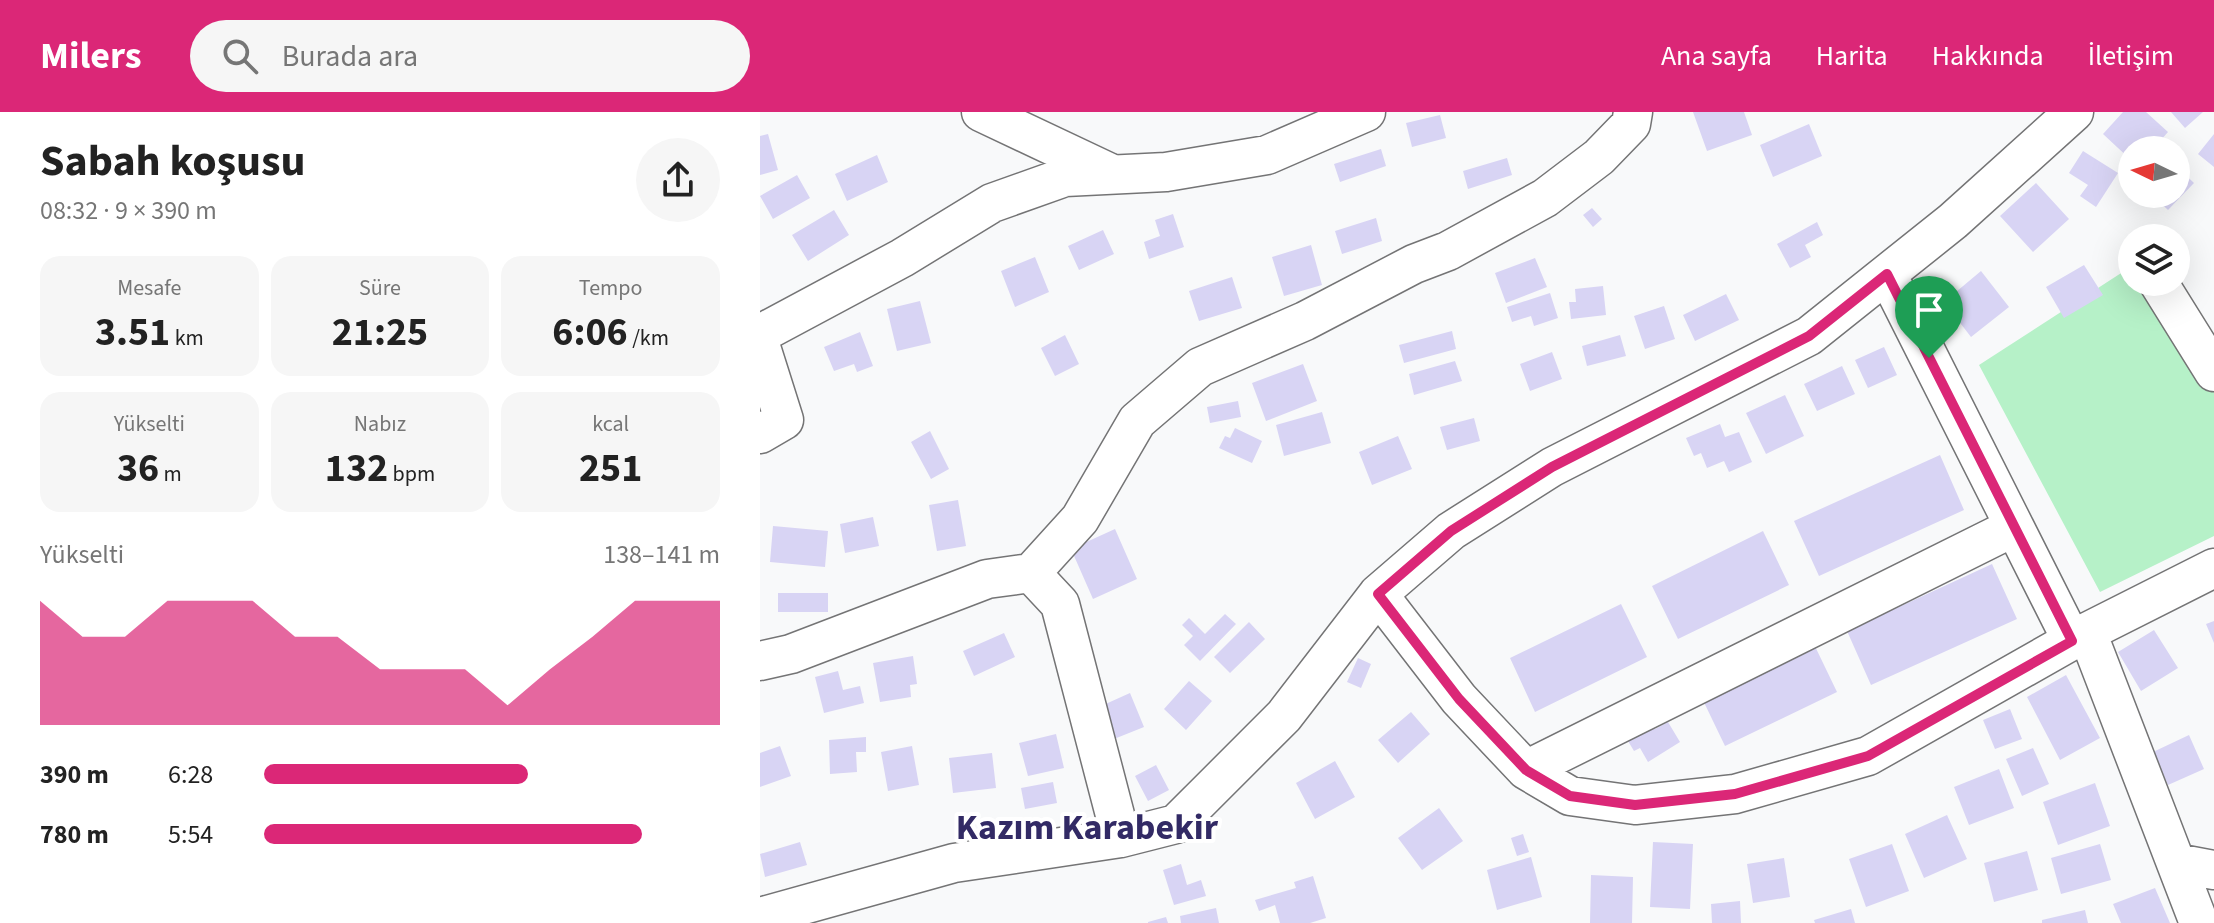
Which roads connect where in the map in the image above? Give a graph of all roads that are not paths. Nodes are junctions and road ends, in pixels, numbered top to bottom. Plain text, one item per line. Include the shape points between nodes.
1 (981, 112) edge
2 (1366, 112) edge
3 (1633, 112) edge
4 (2074, 112) edge
5 (1114, 175) junction
6 (1887, 274) junction
7 (2167, 296) edge
8 (760, 334) edge
9 (760, 344) edge
10 (2214, 372) edge
11 (760, 434) edge
12 (2014, 527) junction
13 (2214, 568) edge
14 (1031, 573) junction
15 (1378, 594) junction
16 (2079, 637) junction
17 (760, 661) edge
18 (1526, 770) junction
19 (1121, 838) junction
20 (2176, 863) junction
21 (2214, 870) edge
22 (760, 917) edge
23 (2199, 923) edge

1 - 5 street
2 - 5 street via 1267,155
3 - 14 street via 1631,124 1599,157 1545,198 1448,251 1200,367 1137,421 1080,519
4 - 6 street
5 - 8 street via 1065,177 992,203
6 - 12 street
6 - 15 street via 1809,336 1552,467 1451,531
7 - 10 street
9 - 11 street via 784,420
12 - 16 street
12 - 18 street
13 - 16 street
14 - 17 street via 987,579
14 - 19 street via 1060,604
15 - 18 street via 1459,699
15 - 19 street via 1284,716 1176,824
16 - 18 street via 1868,756 1735,794 1635,805 1570,796
16 - 20 street
19 - 22 street via 954,863
20 - 21 street
20 - 23 street

